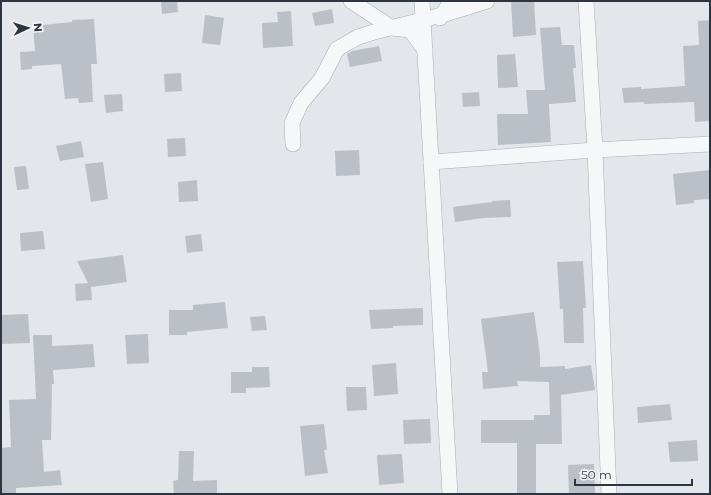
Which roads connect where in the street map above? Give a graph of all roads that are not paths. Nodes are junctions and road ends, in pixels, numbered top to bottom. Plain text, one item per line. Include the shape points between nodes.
1 (351, 1) edge
2 (422, 1) edge
3 (451, 1) edge
4 (487, 1) edge
5 (586, 1) edge
6 (442, 15) junction
7 (423, 21) junction
8 (392, 28) junction
9 (424, 50) junction
10 (293, 144) dead end
11 (710, 144) edge
12 (595, 150) junction
13 (431, 162) junction
14 (450, 494) edge
15 (609, 494) edge

1 - 8 street
2 - 7 street
3 - 6 street
4 - 6 street
5 - 12 street
6 - 7 street
6 - 9 street
7 - 8 street
7 - 9 street
8 - 9 street via 410,30
8 - 10 street via 358,37 337,49 322,78 301,103 292,123
9 - 13 street
11 - 12 street
12 - 13 street
12 - 15 street
13 - 14 street

